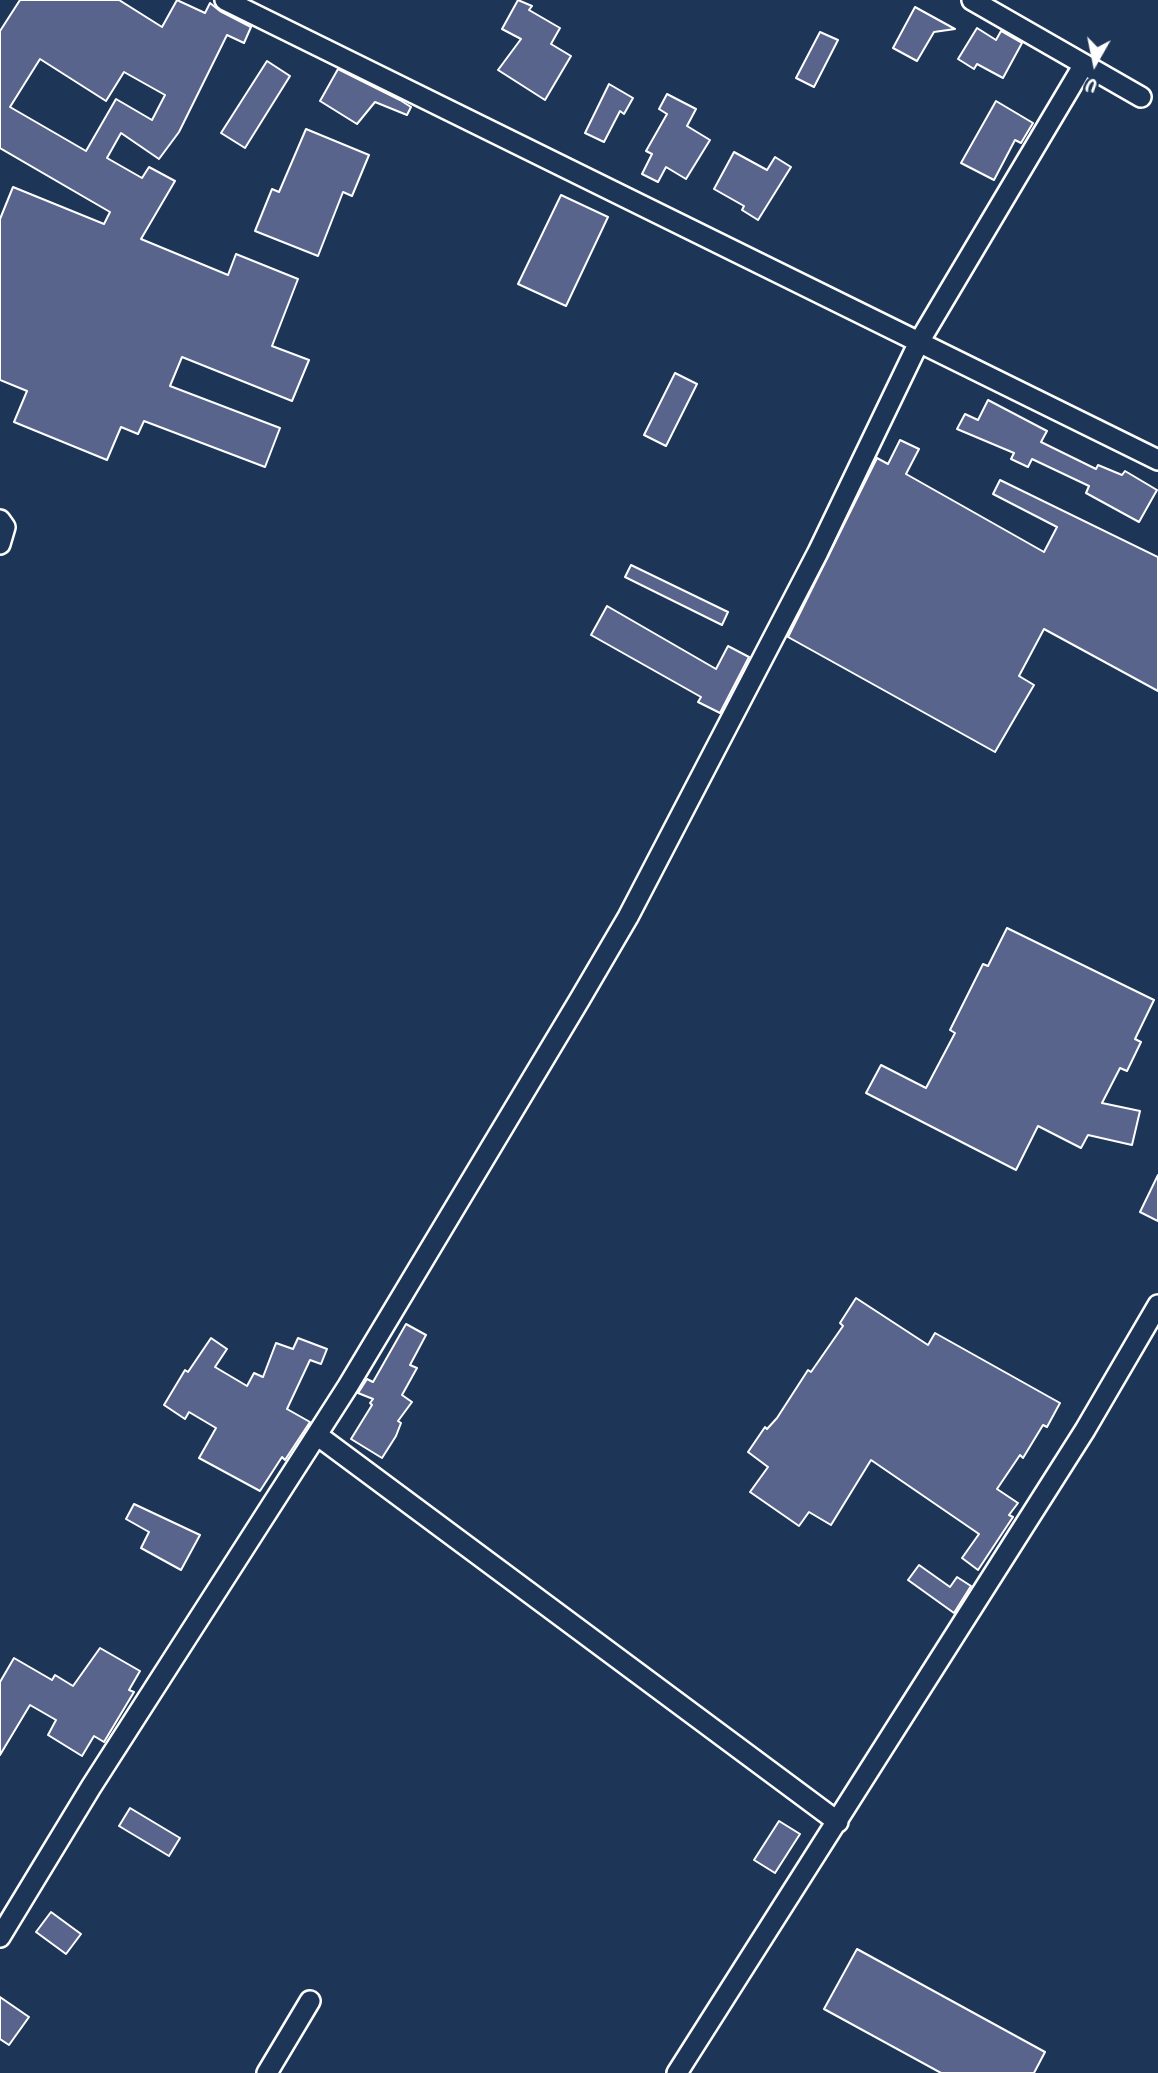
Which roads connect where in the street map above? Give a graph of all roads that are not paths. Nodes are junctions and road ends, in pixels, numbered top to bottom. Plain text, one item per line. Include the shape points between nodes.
1 (225, 0) edge
2 (972, 0) edge
3 (1083, 66) junction
4 (1141, 97) dead end
5 (919, 342) junction
6 (1158, 460) edge
7 (0, 520) edge
8 (0, 544) edge
9 (1158, 1305) edge
10 (317, 1435) junction
11 (838, 1822) junction
12 (0, 1937) edge
13 (310, 2001) dead end
14 (267, 2073) edge
15 (677, 2073) edge

1 - 5 street
2 - 3 street
3 - 4 street
3 - 5 street
5 - 6 street
5 - 10 street via 818,552 628,916
7 - 8 street via 5,527
9 - 11 street via 1085,1430
10 - 11 street
10 - 12 street
11 - 15 street
13 - 14 street

